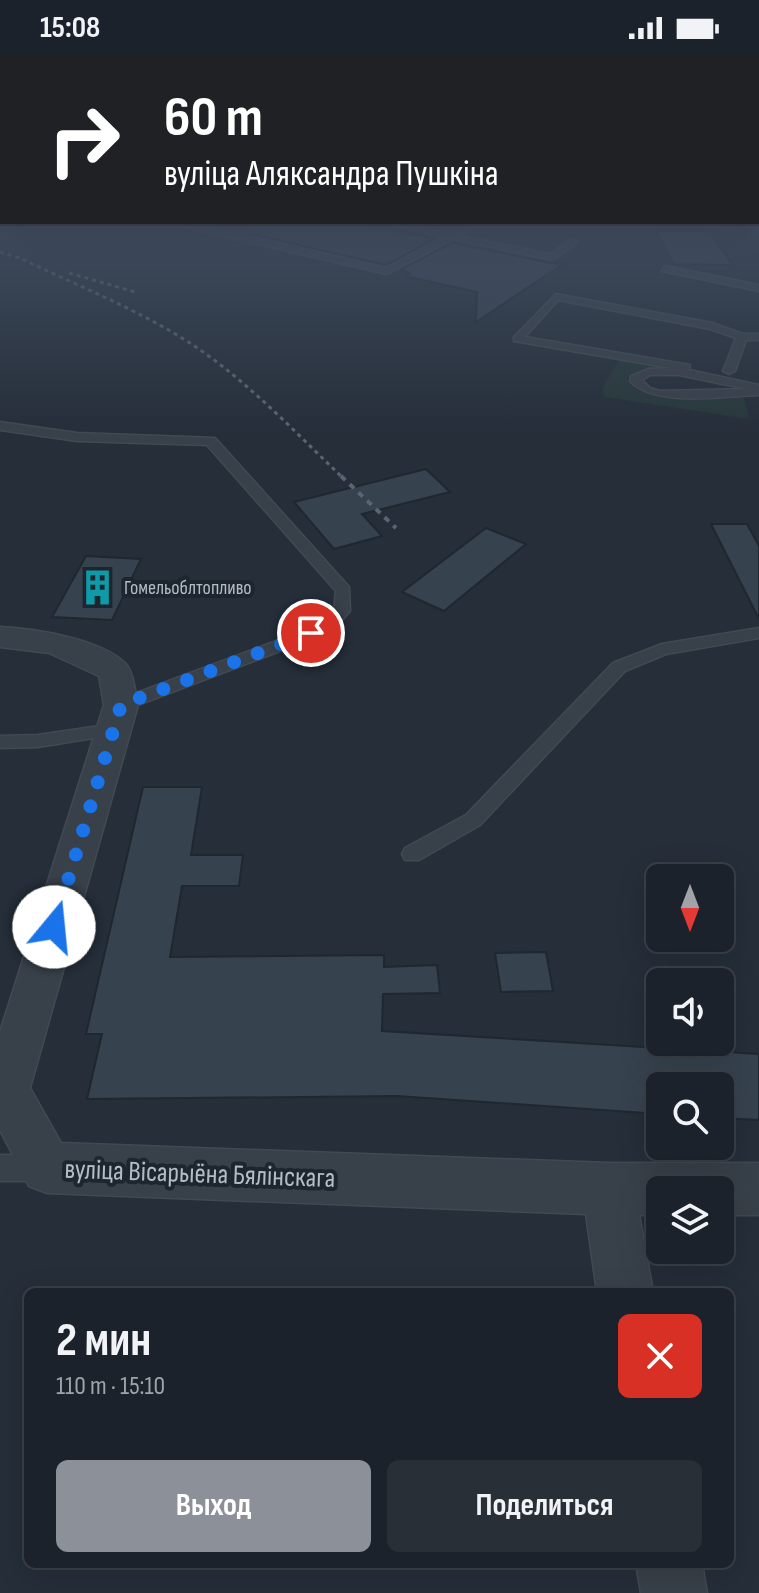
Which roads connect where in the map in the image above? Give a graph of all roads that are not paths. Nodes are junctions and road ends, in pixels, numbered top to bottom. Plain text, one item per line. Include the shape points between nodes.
1 (742, 337) junction
2 (759, 337) edge
3 (686, 367) dead end
4 (729, 371) dead end
5 (759, 390) edge
6 (0, 426) edge
7 (330, 624) dead end
8 (311, 633) dead end
9 (759, 633) edge
10 (7, 641) edge
11 (117, 718) junction
12 (0, 742) edge
13 (412, 854) dead end
14 (10, 1038) edge
15 (0, 1168) edge
16 (47, 1168) junction
17 (608, 1189) junction
18 (759, 1189) edge
19 (624, 1288) edge
20 (670, 1568) edge
21 (674, 1593) edge

1 - 2 lane
1 - 3 lane via 712,326 556,297 518,339
1 - 4 lane
5 - 5 lane via 665,370 643,372 636,381 660,394
6 - 7 lane via 77,437 211,441 344,590 342,611
8 - 11 lane
9 - 13 lane via 662,649 619,667 473,820
10 - 11 street via 74,650 114,671
11 - 12 lane via 38,741
11 - 14 street, вуліца Вісарыёна Бялінскага
14 - 16 street, вуліца Вісарыёна Бялінскага via 5,1091
15 - 16 lane
16 - 17 street, вуліца Вісарыёна Бялінскага
17 - 18 street, вуліца Вісарыёна Бялінскага
17 - 19 street
20 - 21 street

